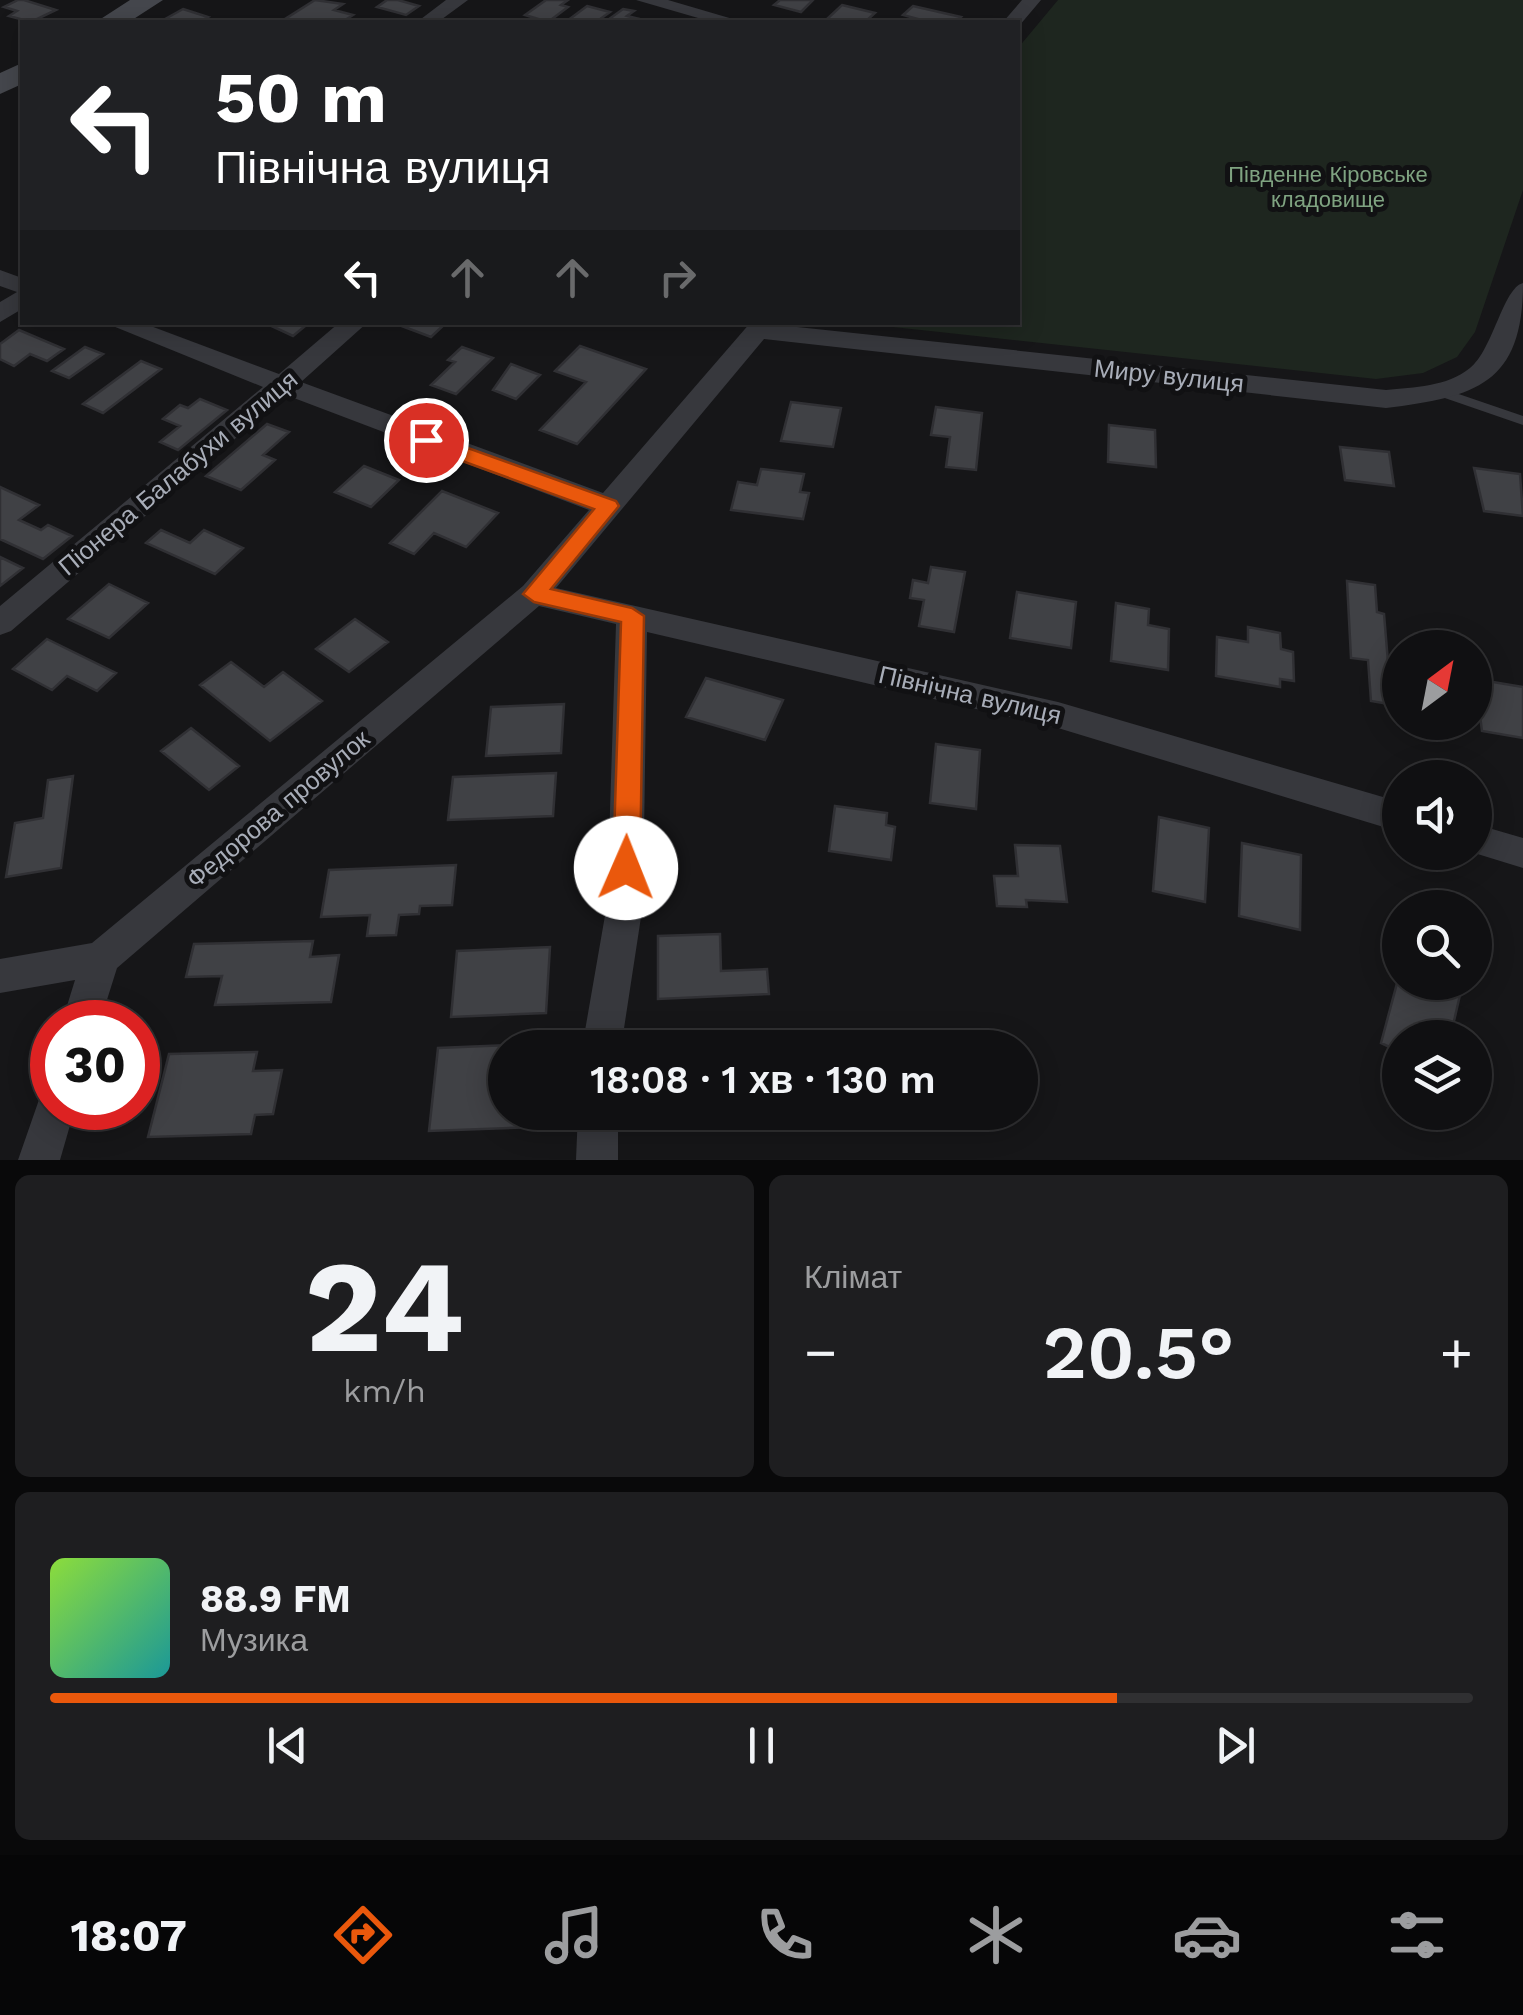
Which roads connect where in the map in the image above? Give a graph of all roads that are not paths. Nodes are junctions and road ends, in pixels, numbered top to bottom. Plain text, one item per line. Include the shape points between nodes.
1 (150, 0) edge
2 (459, 0) edge
3 (646, 0) edge
4 (737, 0) edge
5 (1032, 0) edge
6 (114, 20) edge
7 (429, 20) edge
8 (716, 20) edge
9 (721, 20) edge
10 (1014, 20) edge
11 (1523, 290) edge
12 (123, 325) edge
13 (352, 325) edge
14 (761, 327) edge
15 (279, 387) junction
16 (1444, 393) junction
17 (1523, 421) edge
18 (608, 506) junction
19 (534, 594) junction
20 (632, 616) junction
21 (0, 623) edge
22 (1382, 812) edge
23 (1492, 844) edge
24 (1523, 854) edge
25 (101, 958) junction
26 (0, 976) edge
27 (88, 1000) edge
28 (604, 1030) edge
29 (48, 1130) edge
30 (597, 1130) edge
31 (39, 1160) edge
32 (596, 1160) edge

1 - 6 street
2 - 7 street
3 - 8 street
4 - 9 street
5 - 10 street
11 - 16 street, Миру вулиця via 1506,342 1486,372
12 - 15 street
13 - 15 street, Піонера Балабухи вулиця
14 - 16 street, Миру вулиця via 1386,400
14 - 18 street, Федорова провулок
15 - 18 street
15 - 21 street, Піонера Балабухи вулиця
16 - 17 lane
18 - 19 street, Федорова провулок
19 - 20 street, Північна вулиця
19 - 25 street, Федорова провулок
20 - 22 street, Північна вулиця via 1058,714
20 - 28 street via 626,904
23 - 24 street
25 - 26 street, Федорова провулок
25 - 27 street
29 - 31 street
30 - 32 street

